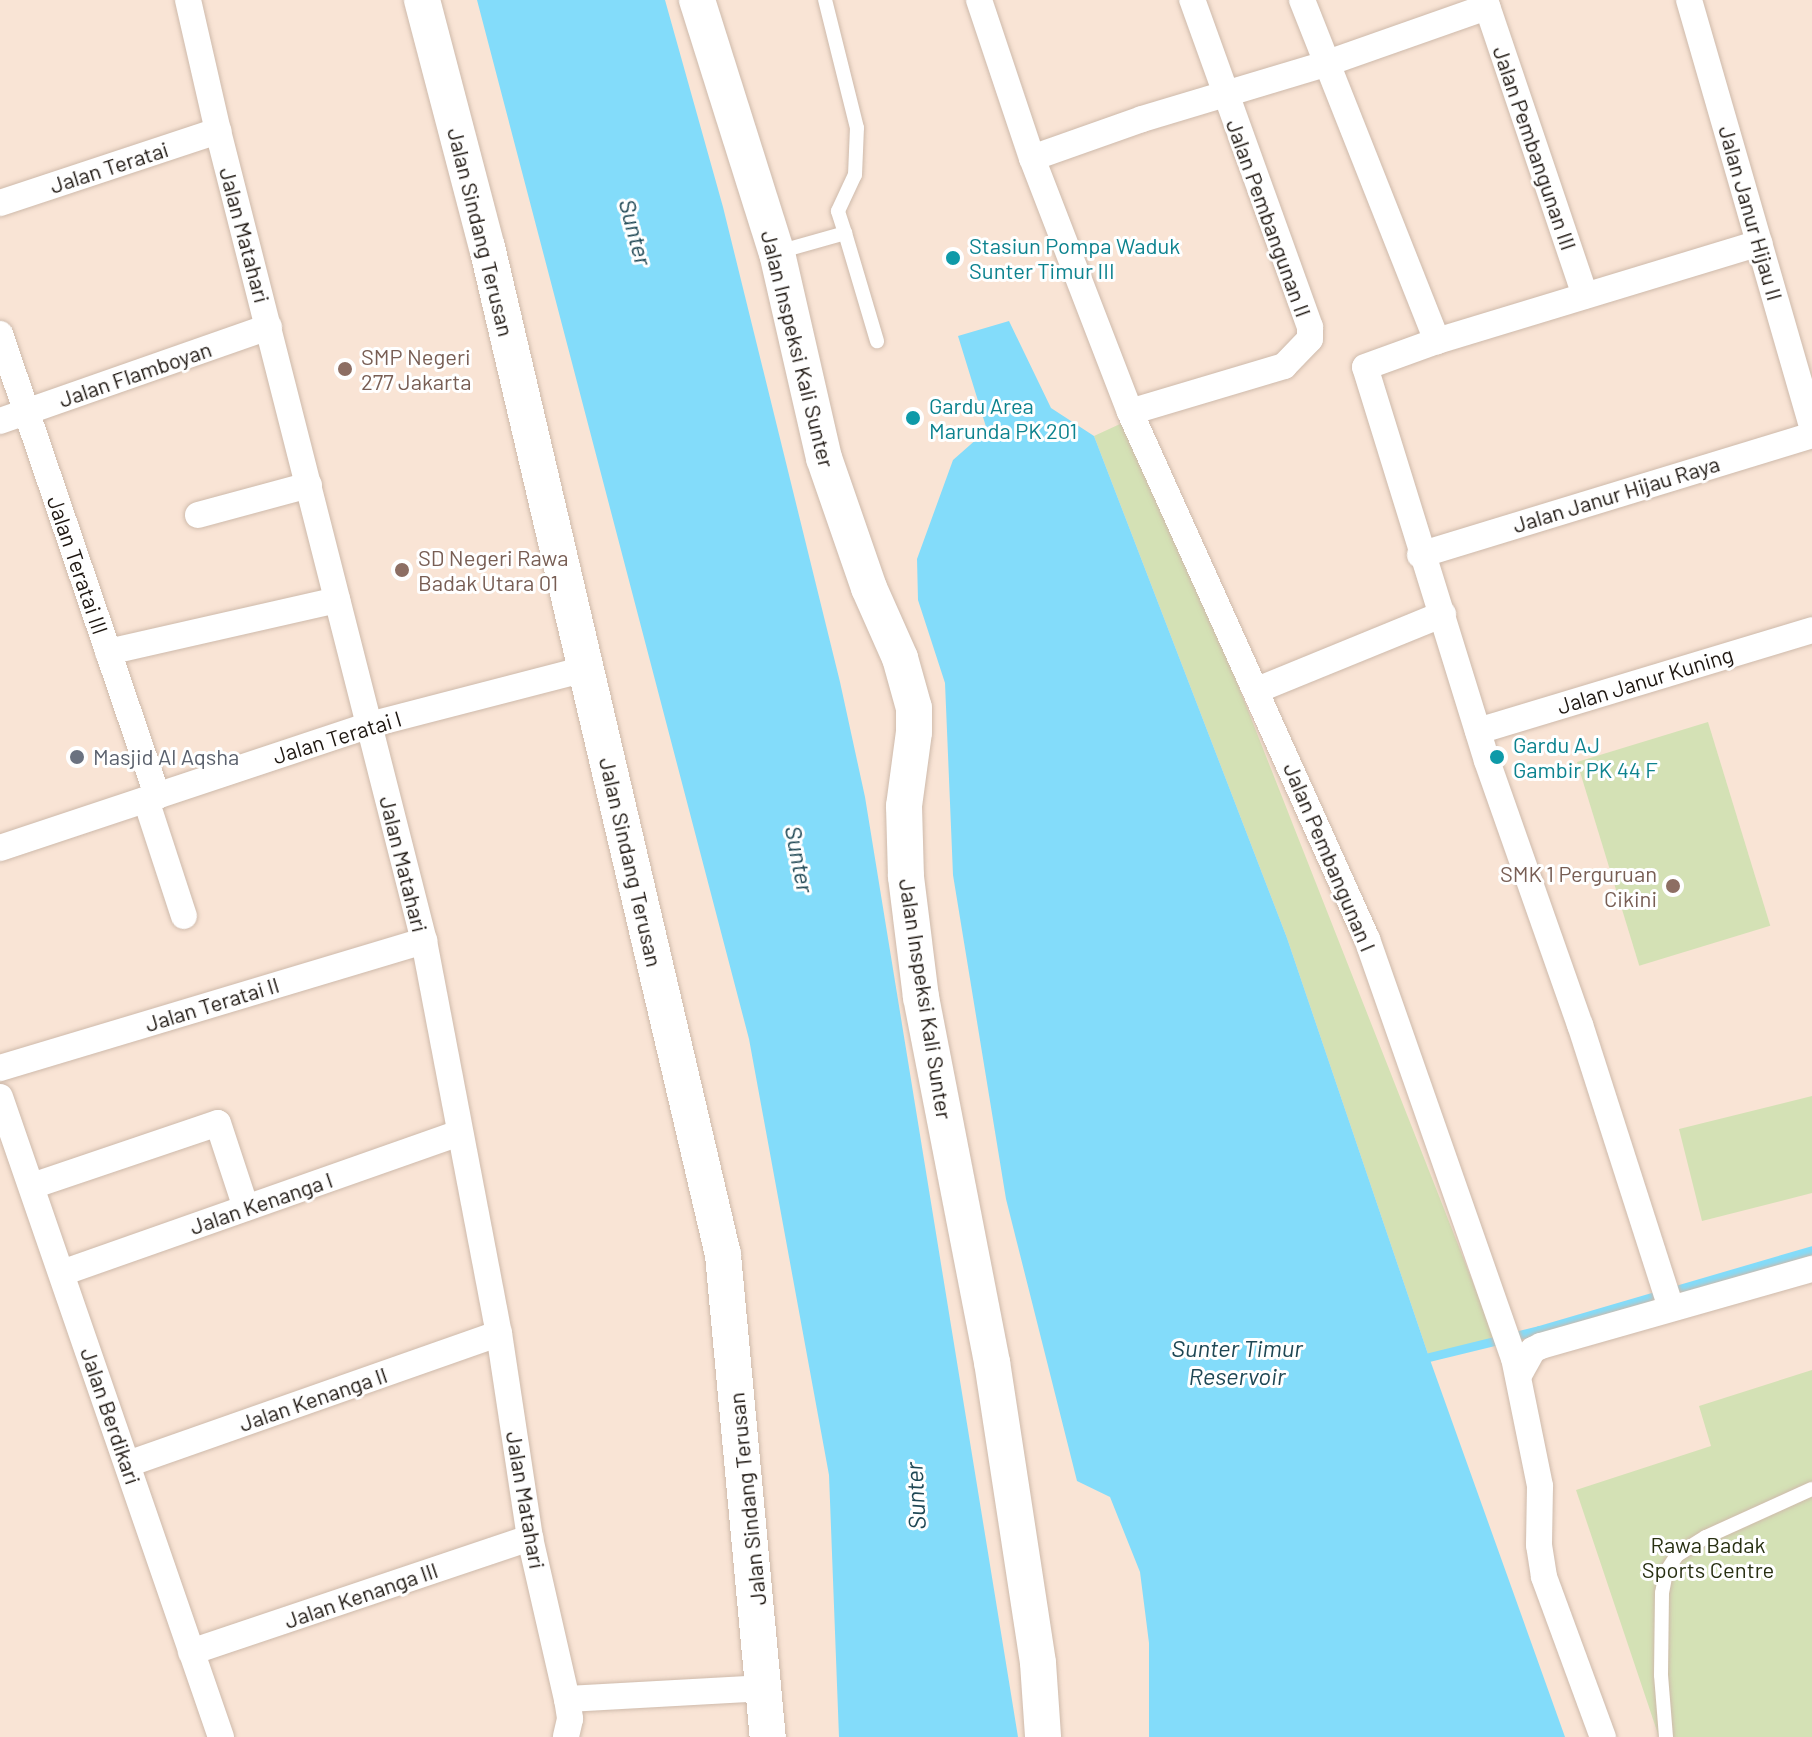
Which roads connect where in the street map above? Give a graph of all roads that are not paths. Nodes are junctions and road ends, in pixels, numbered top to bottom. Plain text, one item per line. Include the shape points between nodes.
1 (188, 0) edge
2 (422, 0) edge
3 (697, 0) edge
4 (825, 0) edge
5 (979, 0) edge
6 (1192, 0) edge
7 (1302, 0) edge
8 (1689, 0) edge
9 (1486, 4) edge
10 (1325, 64) junction
11 (1223, 93) junction
12 (218, 131) junction
13 (1032, 158) junction
14 (0, 203) edge
15 (845, 233) junction
16 (1759, 243) junction
17 (777, 253) junction
18 (1585, 296) junction
19 (269, 327) junction
20 (0, 334) edge
21 (877, 341) dead end
22 (1437, 341) junction
23 (1130, 412) junction
24 (25, 413) junction
25 (0, 421) edge
26 (1812, 427) edge
27 (1812, 435) edge
28 (309, 485) junction
29 (198, 515) dead end
30 (1420, 555) junction
31 (337, 600) junction
32 (1443, 614) junction
33 (1812, 630) edge
34 (108, 652) junction
35 (586, 669) junction
36 (1257, 690) junction
37 (369, 725) junction
38 (1478, 731) junction
39 (151, 798) junction
40 (0, 848) edge
41 (184, 916) dead end
42 (424, 941) junction
43 (0, 1068) edge
44 (0, 1097) edge
45 (459, 1133) junction
46 (18, 1173) edge
47 (246, 1208) junction
48 (1812, 1269) edge
49 (62, 1273) junction
50 (1668, 1298) junction
51 (499, 1333) junction
52 (1517, 1366) junction
53 (128, 1464) junction
54 (1812, 1489) edge
55 (530, 1538) junction
56 (191, 1652) junction
57 (766, 1688) junction
58 (567, 1699) junction
59 (221, 1737) edge
60 (566, 1737) edge
61 (768, 1737) edge
62 (1043, 1737) edge
63 (1603, 1737) edge
64 (1666, 1737) edge

1 - 12 street, Jalan Matahari
2 - 35 street, Jalan Sindang Terusan via 487,247
3 - 17 street, Jalan Inspeksi Kali Sunter
4 - 15 lane via 857,128 855,175 838,211
5 - 13 street, Jalan Pembangunan I
6 - 11 street, Jalan Pembangunan II
7 - 10 street
8 - 16 street, Jalan Janur Hijau II
9 - 10 street
9 - 18 street, Jalan Pembangunan III
10 - 11 street
10 - 22 street
11 - 13 street
11 - 23 street, Jalan Pembangunan II via 1310,327 1310,339 1284,366
12 - 14 street, Jalan Teratai
12 - 19 street, Jalan Matahari
13 - 23 street, Jalan Pembangunan I
15 - 17 lane
15 - 21 lane
16 - 18 street
16 - 26 street, Jalan Janur Hijau II
17 - 62 street, Jalan Inspeksi Kali Sunter via 824,458 914,708 904,806 921,997 992,1362 1038,1663
18 - 22 street
19 - 24 street, Jalan Flamboyan
19 - 28 street, Jalan Matahari
20 - 24 street, Jalan Teratai III
22 - 30 street via 1365,367
23 - 36 street, Jalan Pembangunan I
24 - 25 street, Jalan Flamboyan
24 - 34 street, Jalan Teratai III
27 - 30 street, Jalan Janur Hijau Raya
28 - 29 street
28 - 31 street, Jalan Matahari
30 - 32 street
31 - 34 street
31 - 37 street, Jalan Matahari
32 - 36 street
32 - 38 street
33 - 38 street, Jalan Janur Kuning
34 - 39 street, Jalan Teratai III
35 - 37 street, Jalan Teratai I
35 - 57 street, Jalan Sindang Terusan via 723,1255
36 - 52 street, Jalan Pembangunan I via 1367,939
37 - 39 street, Jalan Teratai I
37 - 42 street, Jalan Matahari
38 - 50 street
39 - 40 street, Jalan Teratai I
39 - 41 street, Jalan Teratai III
42 - 43 street, Jalan Teratai II
42 - 45 street, Jalan Matahari
44 - 46 street, Jalan Berdikari
45 - 47 street, Jalan Kenanga I
45 - 51 street, Jalan Matahari
46 - 47 street via 218,1123
46 - 49 street, Jalan Berdikari
47 - 49 street, Jalan Kenanga I
48 - 50 street
49 - 53 street, Jalan Berdikari
50 - 52 street via 1541,1346
51 - 53 street, Jalan Kenanga II
51 - 55 street, Jalan Matahari
52 - 63 street, Jalan Pembangunan I via 1540,1486 1544,1577
53 - 56 street, Jalan Berdikari
54 - 64 lane via 1706,1537 1677,1555 1666,1572 1661,1675
55 - 56 street, Jalan Kenanga III
55 - 58 street, Jalan Matahari
56 - 59 street, Jalan Berdikari
57 - 58 street
57 - 61 street, Jalan Sindang Terusan
58 - 60 street, Jalan Matahari

